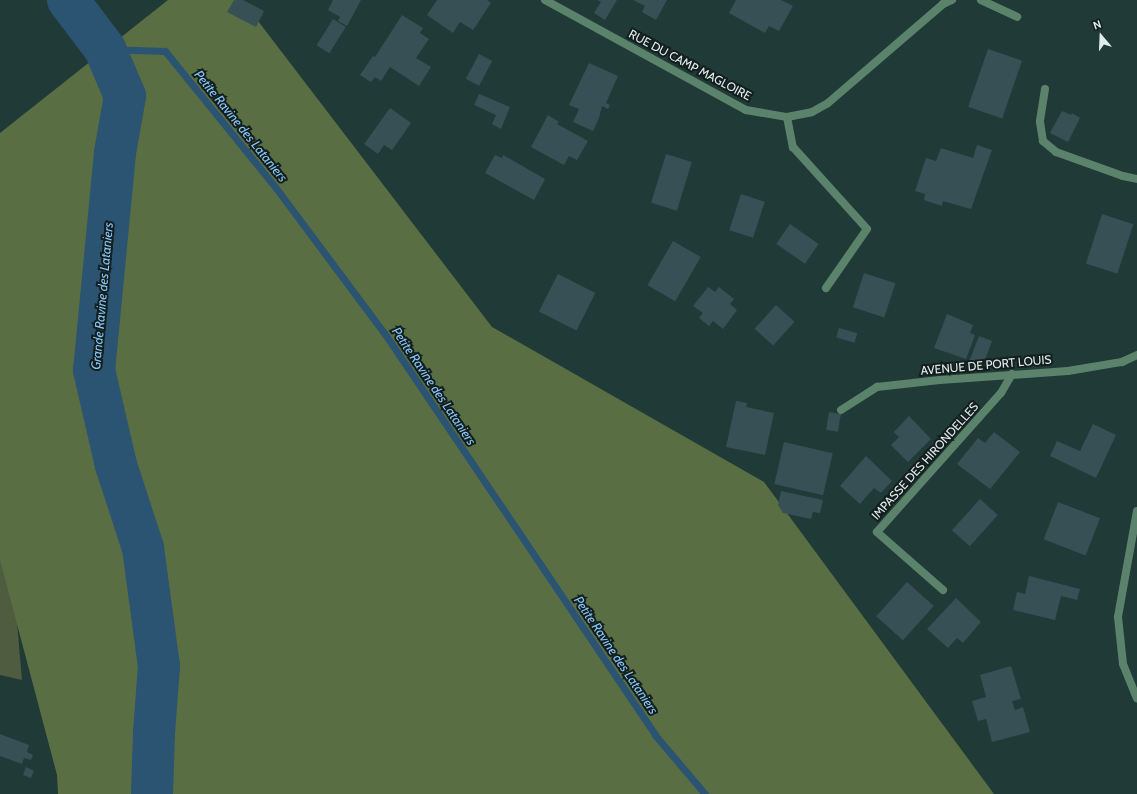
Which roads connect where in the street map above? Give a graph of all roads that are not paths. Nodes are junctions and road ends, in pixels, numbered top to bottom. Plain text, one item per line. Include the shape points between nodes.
1 (546, 0) edge
2 (952, 0) edge
3 (981, 0) edge
4 (1017, 17) dead end
5 (1045, 89) dead end
6 (787, 116) junction
7 (1137, 179) edge
8 (826, 288) dead end
9 (1137, 355) edge
10 (1012, 374) junction
11 (841, 410) dead end
12 (1137, 511) edge
13 (943, 590) dead end
14 (1137, 698) edge

1 - 6 street, RUE DU CAMP MAGLOIRE via 746,110
2 - 6 street, RUE DU CAMP MAGLOIRE via 943,4 828,103 812,112
3 - 4 street
5 - 7 street via 1040,122 1043,141 1056,152
6 - 8 street via 793,147 867,229
9 - 10 street, AVENUE DE PORT LOUIS via 1122,362 1068,371
10 - 11 street, AVENUE DE PORT LOUIS via 878,387
10 - 13 street, IMPASSE DES HIRONDELLES via 1001,393 877,532
12 - 14 street via 1118,617 1124,664

